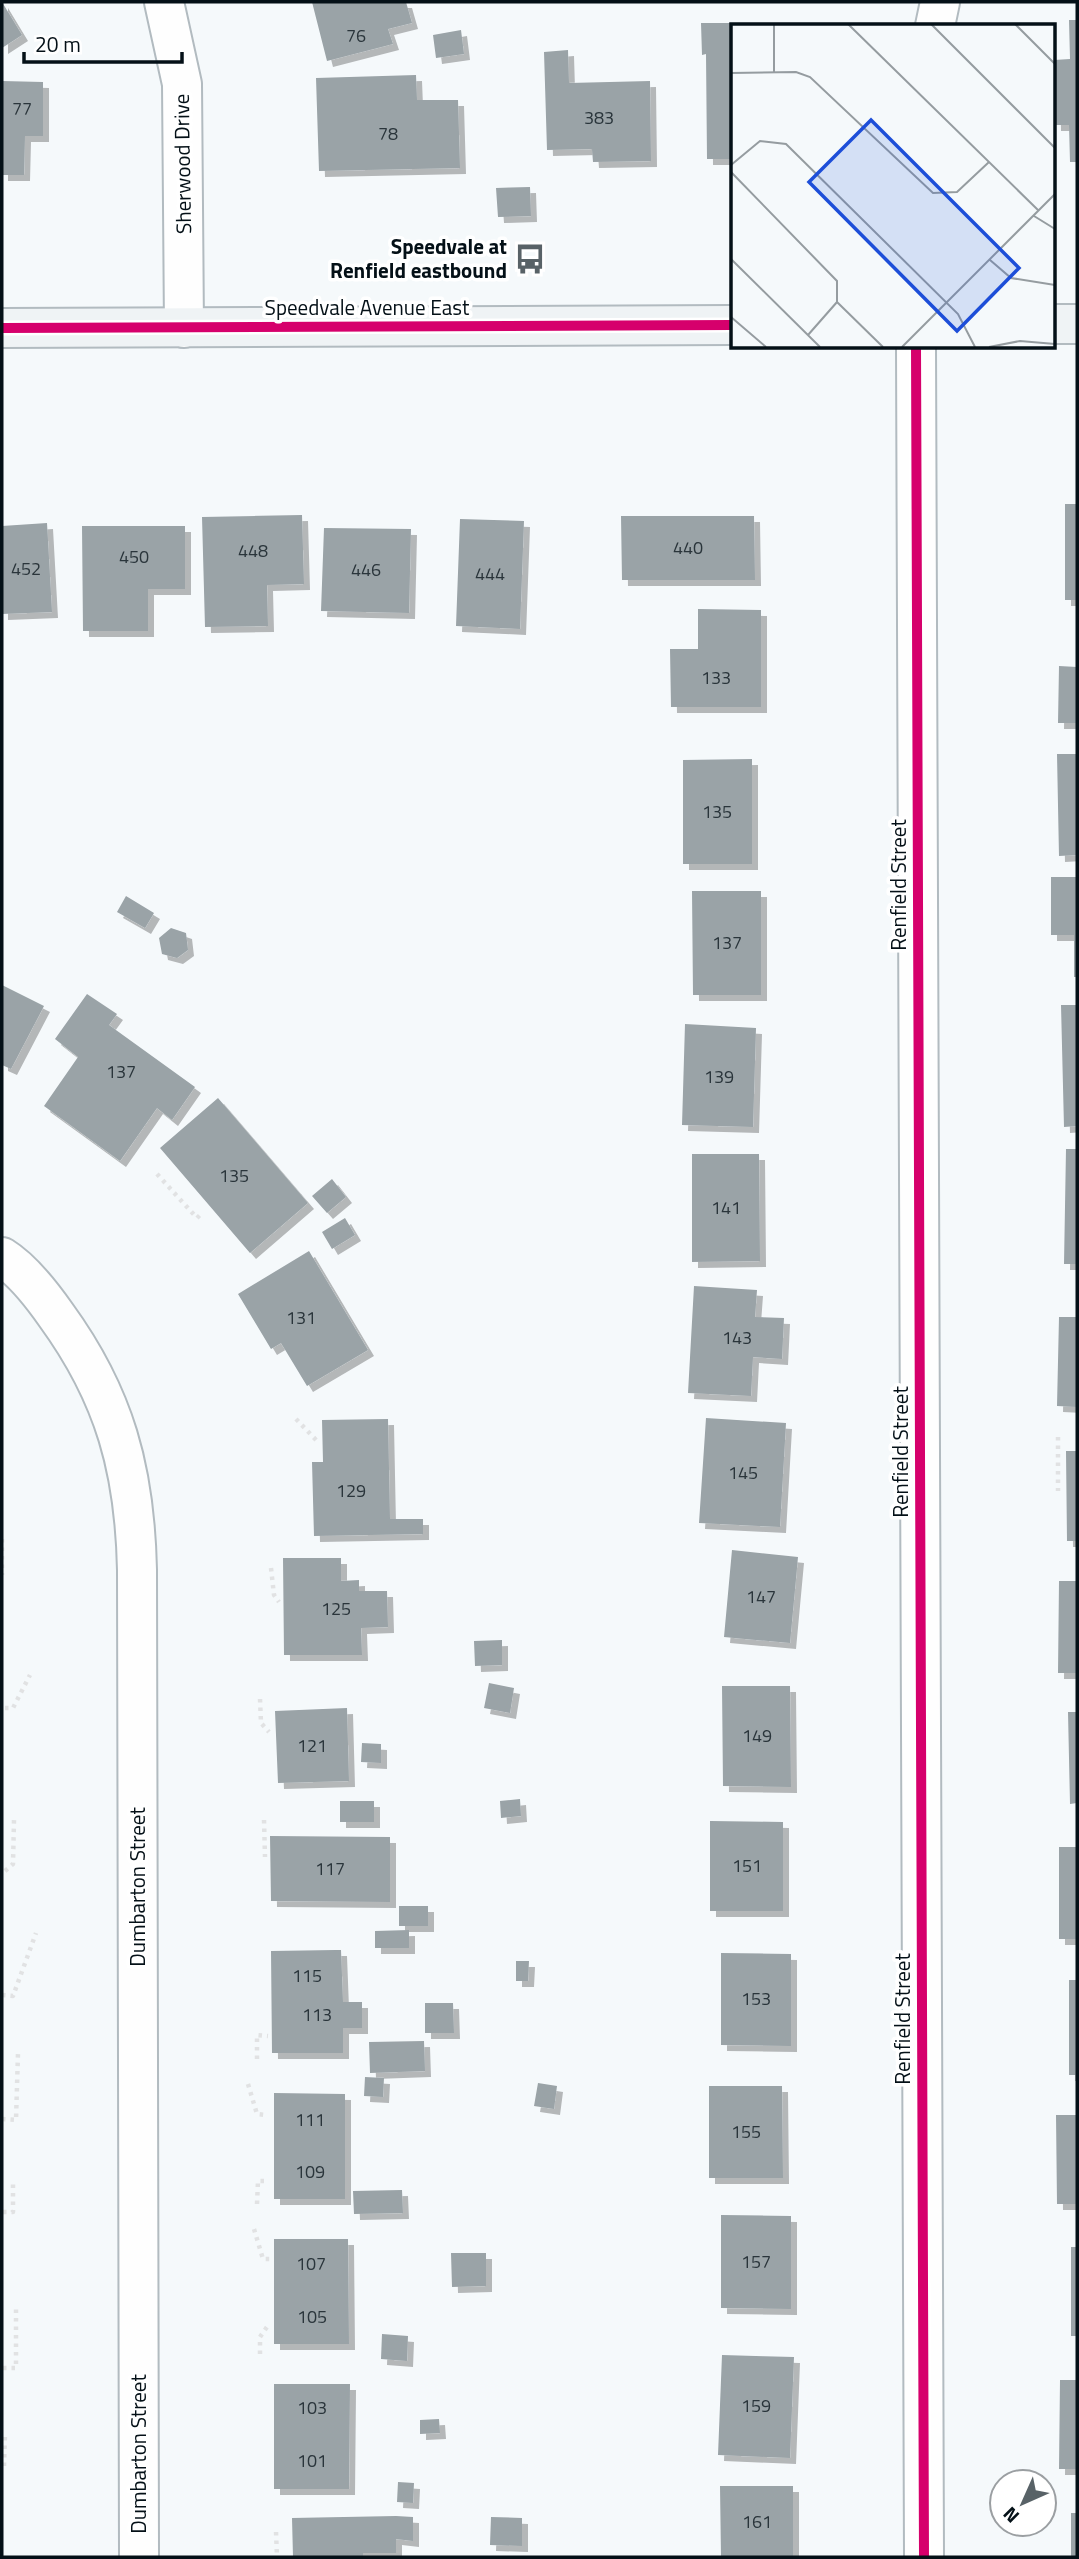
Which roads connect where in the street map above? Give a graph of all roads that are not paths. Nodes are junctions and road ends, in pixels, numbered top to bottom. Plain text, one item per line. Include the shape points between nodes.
1 (164, 2) edge
2 (940, 2) edge
3 (935, 24) edge
4 (1054, 324) edge
5 (1077, 324) edge
6 (731, 325) edge
7 (2, 328) edge
8 (184, 328) junction
9 (916, 348) edge
10 (2, 1257) edge
11 (139, 2557) edge
12 (924, 2557) edge

1 - 8 street, Sherwood Drive via 182,84
2 - 3 street
4 - 5 main road
6 - 8 main road, Speedvale Avenue East
7 - 8 main road, Speedvale Avenue East
9 - 12 street, Renfield Street
10 - 11 street, Dumbarton Street via 47,1302 79,1347 118,1434 134,1504

